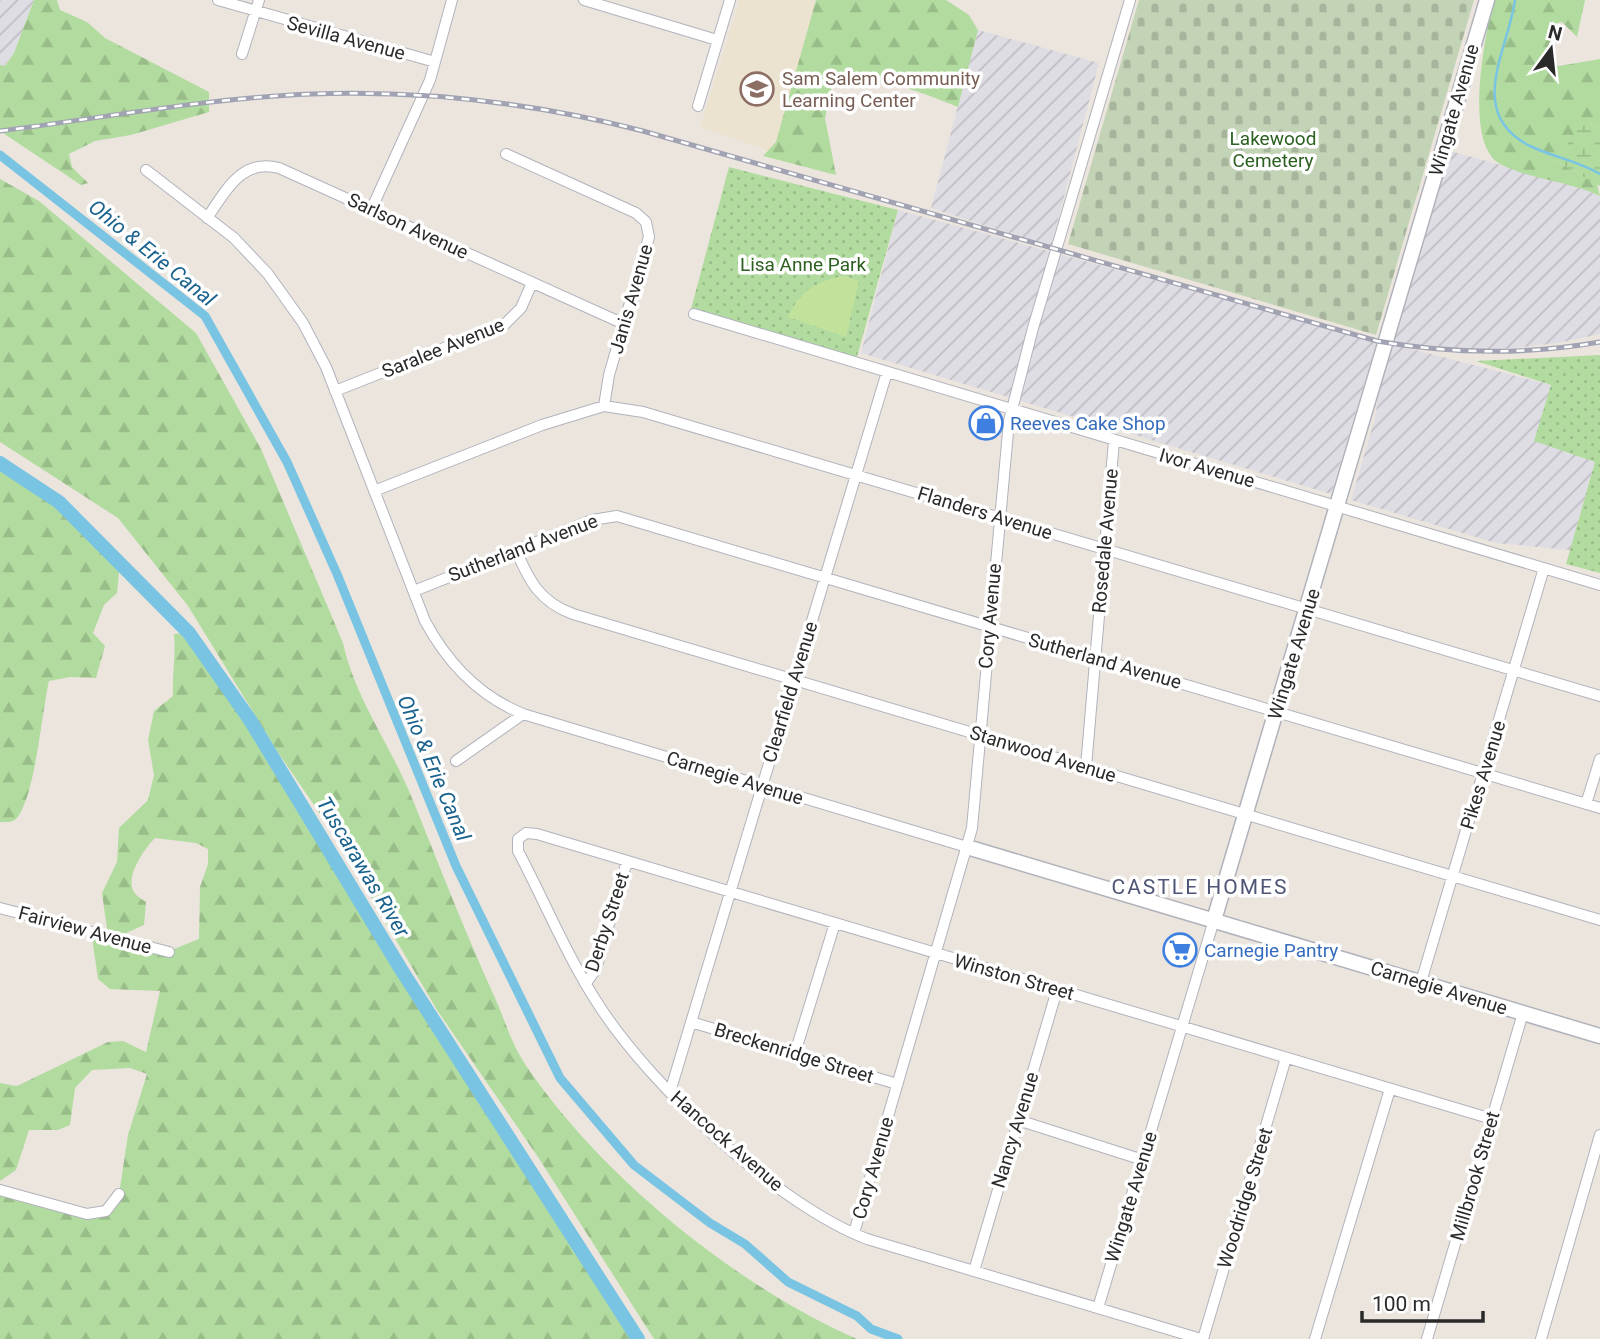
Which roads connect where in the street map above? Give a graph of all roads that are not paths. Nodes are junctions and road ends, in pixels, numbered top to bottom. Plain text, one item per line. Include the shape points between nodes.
1 (218, 0) edge
2 (259, 0) edge
3 (452, 0) edge
4 (584, 0) edge
5 (730, 0) edge
6 (1130, 0) edge
7 (1487, 0) edge
8 (256, 12) junction
9 (717, 40) junction
10 (242, 54) dead end
11 (435, 62) junction
12 (698, 106) dead end
13 (506, 154) dead end
14 (145, 170) dead end
15 (371, 210) junction
16 (207, 218) junction
17 (532, 283) junction
18 (694, 314) dead end
19 (624, 324) junction
20 (887, 372) junction
21 (335, 391) junction
22 (604, 406) junction
23 (1011, 408) junction
24 (1114, 441) junction
25 (856, 474) junction
26 (374, 491) junction
27 (1339, 506) junction
28 (999, 517) junction
29 (1103, 548) junction
30 (516, 550) junction
31 (1544, 568) junction
32 (825, 575) junction
33 (1600, 585) edge
34 (414, 591) junction
35 (1307, 609) junction
36 (989, 626) junction
37 (1095, 658) junction
38 (1514, 671) junction
39 (794, 679) junction
40 (1600, 696) edge
41 (1276, 712) junction
42 (523, 714) junction
43 (981, 735) junction
44 (1600, 759) edge
45 (456, 761) dead end
46 (1086, 767) junction
47 (1484, 774) junction
48 (762, 786) junction
49 (1586, 804) junction
50 (1600, 808) edge
51 (1245, 814) junction
52 (537, 834) joint
53 (967, 847) junction
54 (627, 861) junction
55 (1453, 876) junction
56 (730, 892) junction
57 (0, 908) edge
58 (1214, 920) junction
59 (1600, 920) edge
60 (835, 923) junction
61 (169, 951) dead end
62 (936, 954) junction
63 (1421, 982) junction
64 (586, 983) junction
65 (1057, 990) junction
66 (1523, 1013) junction
67 (691, 1022) junction
68 (1182, 1026) junction
69 (1600, 1036) edge
70 (795, 1053) junction
71 (1286, 1058) junction
72 (897, 1084) junction
73 (1390, 1089) junction
74 (670, 1092) junction
75 (1492, 1119) junction
76 (1018, 1120) junction
77 (1600, 1135) edge
78 (1143, 1160) junction
79 (0, 1191) edge
80 (119, 1194) dead end
81 (853, 1233) junction
82 (974, 1270) junction
83 (1098, 1308) junction
84 (1202, 1339) edge
85 (1315, 1339) edge
86 (1427, 1339) edge
87 (1541, 1339) edge

1 - 8 street, Sevilla Avenue
2 - 8 street
3 - 11 street
4 - 9 street
5 - 9 street
6 - 23 street, Cory Avenue
7 - 27 street, Wingate Avenue
8 - 10 street
8 - 11 street, Sevilla Avenue
9 - 12 street
11 - 15 street
13 - 19 street, Janis Avenue via 643,219 649,237
14 - 16 street, Carnegie Avenue
15 - 16 street, Sarlson Avenue via 279,167 265,165 239,174
15 - 17 street, Sarlson Avenue
16 - 21 street, Carnegie Avenue via 233,238 283,291 312,337
17 - 19 street, Sarlson Avenue
17 - 21 street, Saralee Avenue via 521,308 505,324
18 - 20 street, Ivor Avenue
19 - 22 street, Janis Avenue via 608,374
20 - 23 street, Ivor Avenue
20 - 25 street, Clearfield Avenue
21 - 26 street, Carnegie Avenue
22 - 25 street, Flanders Avenue via 655,415
22 - 26 street, Flanders Avenue via 542,425
23 - 24 street, Ivor Avenue
23 - 28 street, Cory Avenue
24 - 27 street, Ivor Avenue
24 - 29 street, Rosedale Avenue
25 - 28 street, Flanders Avenue
25 - 32 street, Clearfield Avenue
26 - 34 street, Carnegie Avenue
27 - 31 street, Ivor Avenue
27 - 35 street, Wingate Avenue
28 - 29 street, Flanders Avenue
28 - 36 street, Cory Avenue
29 - 35 street, Flanders Avenue
29 - 37 street, Rosedale Avenue
30 - 32 street, Sutherland Avenue via 610,515
30 - 34 street, Sutherland Avenue
30 - 39 street, Stanwood Avenue via 531,584 556,608
31 - 33 street, Ivor Avenue
31 - 38 street, Pikes Avenue
32 - 36 street, Sutherland Avenue
32 - 39 street, Clearfield Avenue
34 - 42 street, Carnegie Avenue via 425,621 450,660 485,693
35 - 38 street, Flanders Avenue
35 - 41 street, Wingate Avenue
36 - 37 street, Sutherland Avenue
36 - 43 street, Cory Avenue
37 - 41 street, Sutherland Avenue
37 - 46 street, Rosedale Avenue
38 - 40 street, Flanders Avenue
38 - 47 street, Pikes Avenue
39 - 43 street, Stanwood Avenue
39 - 48 street, Clearfield Avenue
41 - 47 street, Sutherland Avenue
41 - 51 street, Wingate Avenue
42 - 45 street
42 - 48 street, Carnegie Avenue
43 - 46 street, Stanwood Avenue
43 - 53 street, Cory Avenue
44 - 49 street
46 - 51 street, Stanwood Avenue
47 - 49 street, Sutherland Avenue
47 - 55 street, Pikes Avenue
48 - 53 street, Carnegie Avenue
48 - 56 street, Clearfield Avenue
49 - 50 street, Sutherland Avenue
51 - 55 street, Stanwood Avenue
51 - 58 street, Wingate Avenue
52 - 54 street, Winston Street
52 - 64 street, Hancock Avenue via 521,836 518,851
53 - 58 street, Carnegie Avenue
53 - 62 street, Cory Avenue
54 - 56 street, Winston Street
54 - 64 street, Derby Street via 596,969
55 - 59 street, Stanwood Avenue
55 - 63 street, Pikes Avenue
56 - 60 street, Winston Street
56 - 67 street, Clearfield Avenue
57 - 61 street, Fairview Avenue
58 - 63 street, Carnegie Avenue
58 - 68 street, Wingate Avenue
60 - 62 street, Winston Street
60 - 70 street
62 - 65 street, Winston Street
62 - 72 street, Cory Avenue
63 - 66 street, Carnegie Avenue
64 - 74 street, Hancock Avenue via 603,1012
65 - 68 street, Winston Street
65 - 76 street, Nancy Avenue
66 - 69 street, Carnegie Avenue
66 - 75 street, Millbrook Street
67 - 70 street, Breckenridge Street
67 - 74 street, Clearfield Avenue
68 - 71 street, Winston Street
68 - 78 street, Wingate Avenue
70 - 72 street, Breckenridge Street
71 - 73 street, Winston Street
71 - 84 street, Woodridge Street
72 - 81 street, Cory Avenue
73 - 75 street, Winston Street
73 - 85 street
74 - 81 street, Hancock Avenue via 771,1183
75 - 86 street, Millbrook Street
76 - 78 street
76 - 82 street, Nancy Avenue
77 - 87 street
78 - 83 street, Wingate Avenue
79 - 80 street via 87,1214 106,1211
81 - 82 street, Hancock Avenue
82 - 83 street, Hancock Avenue
83 - 84 street, Hancock Avenue

